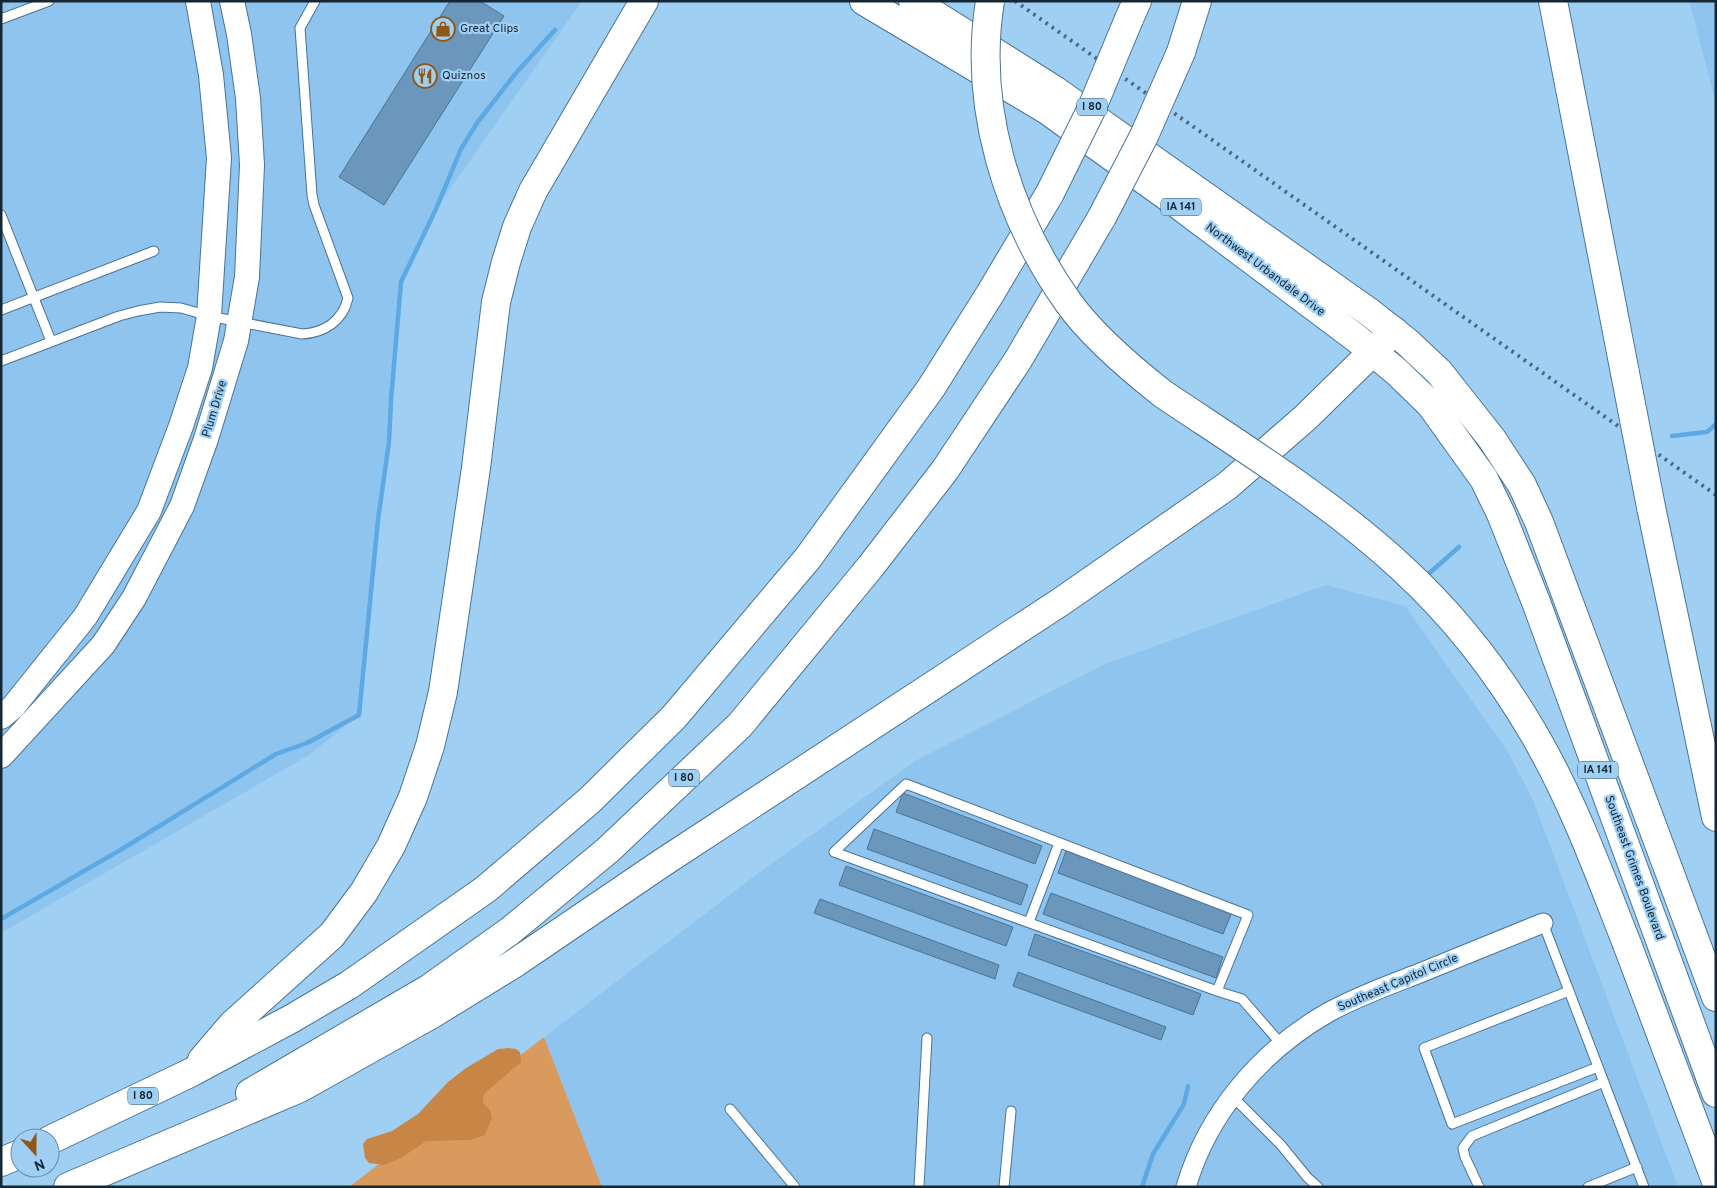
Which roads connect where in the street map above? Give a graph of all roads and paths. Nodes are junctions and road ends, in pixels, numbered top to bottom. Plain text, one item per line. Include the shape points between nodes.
1 (50, 1) edge
2 (198, 1) edge
3 (232, 1) edge
4 (315, 1) edge
5 (644, 1) edge
6 (864, 1) edge
7 (913, 1) edge
8 (990, 1) edge
9 (1198, 1) edge
10 (1553, 1) edge
11 (1133, 10) edge
12 (1, 20) edge
13 (1, 215) edge
14 (154, 251) dead end
15 (34, 297) junction
16 (1, 310) edge
17 (209, 316) junction
18 (240, 322) junction
19 (1394, 331) junction
20 (52, 341) junction
21 (1372, 352) junction
22 (1, 361) edge
23 (1466, 453) joint
24 (1, 717) edge
25 (1, 756) edge
26 (1716, 817) edge
27 (1059, 843) junction
28 (1029, 922) junction
29 (1543, 923) joint
30 (1217, 990) junction
31 (1569, 991) junction
32 (1716, 997) edge
33 (928, 1038) dead end
34 (1282, 1046) junction
35 (1598, 1067) junction
36 (192, 1072) junction
37 (1604, 1082) junction
38 (1716, 1093) edge
39 (1232, 1096) junction
40 (730, 1109) dead end
41 (1012, 1111) dead end
42 (60, 1135) edge
43 (1637, 1167) junction
44 (106, 1171) junction
45 (1716, 1180) edge
46 (68, 1187) edge
47 (795, 1187) edge
48 (919, 1187) edge
49 (1004, 1187) edge
50 (1186, 1187) edge
51 (1318, 1187) edge
52 (1479, 1187) edge
53 (1588, 1187) edge
54 (1644, 1187) edge

1 - 12 lane
2 - 17 street via 211,75 219,158
3 - 18 street, Plum Drive via 248,98 252,165 247,277
4 - 18 lane via 300,28 312,195 348,298 346,307 335,322 315,334
5 - 36 highway via 533,191 506,262 496,302 476,468 443,692 413,797 391,846 364,892 332,935 232,1026
6 - 21 highway, Northwest Urbandale Drive / IA 141 via 1047,110
7 - 19 highway, Northwest Urbandale Drive / IA 141 via 1053,89
8 - 45 highway, bridge via 987,18 989,106 1000,162 1035,249 1069,303 1141,377 1354,527 1404,570 1483,658 1534,734 1570,802
9 - 44 highway, I 80, bridge via 1181,52 1144,136 1102,217 1018,360 945,470 740,725 608,850 510,932 430,988 251,1092
10 - 26 highway, bridge via 1651,507
11 - 36 highway, I 80, bridge via 1091,110 1050,192 931,388 808,558 674,717 590,800 486,889 349,985
13 - 15 lane
14 - 15 lane
15 - 16 lane
15 - 20 lane
17 - 18 lane
17 - 20 lane via 181,308 138,310
17 - 24 street via 200,368 148,511 85,617 13,707
18 - 25 street, Plum Drive via 206,440 182,506 134,598 103,645
19 - 21 highway
19 - 32 highway, Northwest Urbandale Drive / IA 141 via 1439,372 1492,439 1522,486 1539,522
20 - 22 lane
21 - 23 highway, Northwest Urbandale Drive / IA 141 via 1431,405
21 - 44 highway via 1228,486 1046,611 515,963 300,1088
23 - 38 highway, Southeast Grimes Boulevard / IA 141 via 1484,479 1520,560
27 - 28 lane
27 - 28 lane via 906,784 834,852
27 - 30 lane via 1248,915
28 - 30 lane
29 - 31 lane
29 - 34 street, Southeast Capitol Circle via 1329,1012
30 - 34 lane via 1242,1000
31 - 35 lane
31 - 35 lane via 1424,1048 1452,1124
33 - 48 lane
34 - 39 street, Southeast Capitol Circle via 1251,1073
35 - 37 lane
36 - 42 highway, I 80
37 - 43 lane
37 - 52 lane via 1472,1136 1463,1148
39 - 50 street, Southeast Capitol Circle via 1201,1146
39 - 51 lane
40 - 47 lane
41 - 49 lane
43 - 53 lane
43 - 54 lane
44 - 46 highway, I 80

